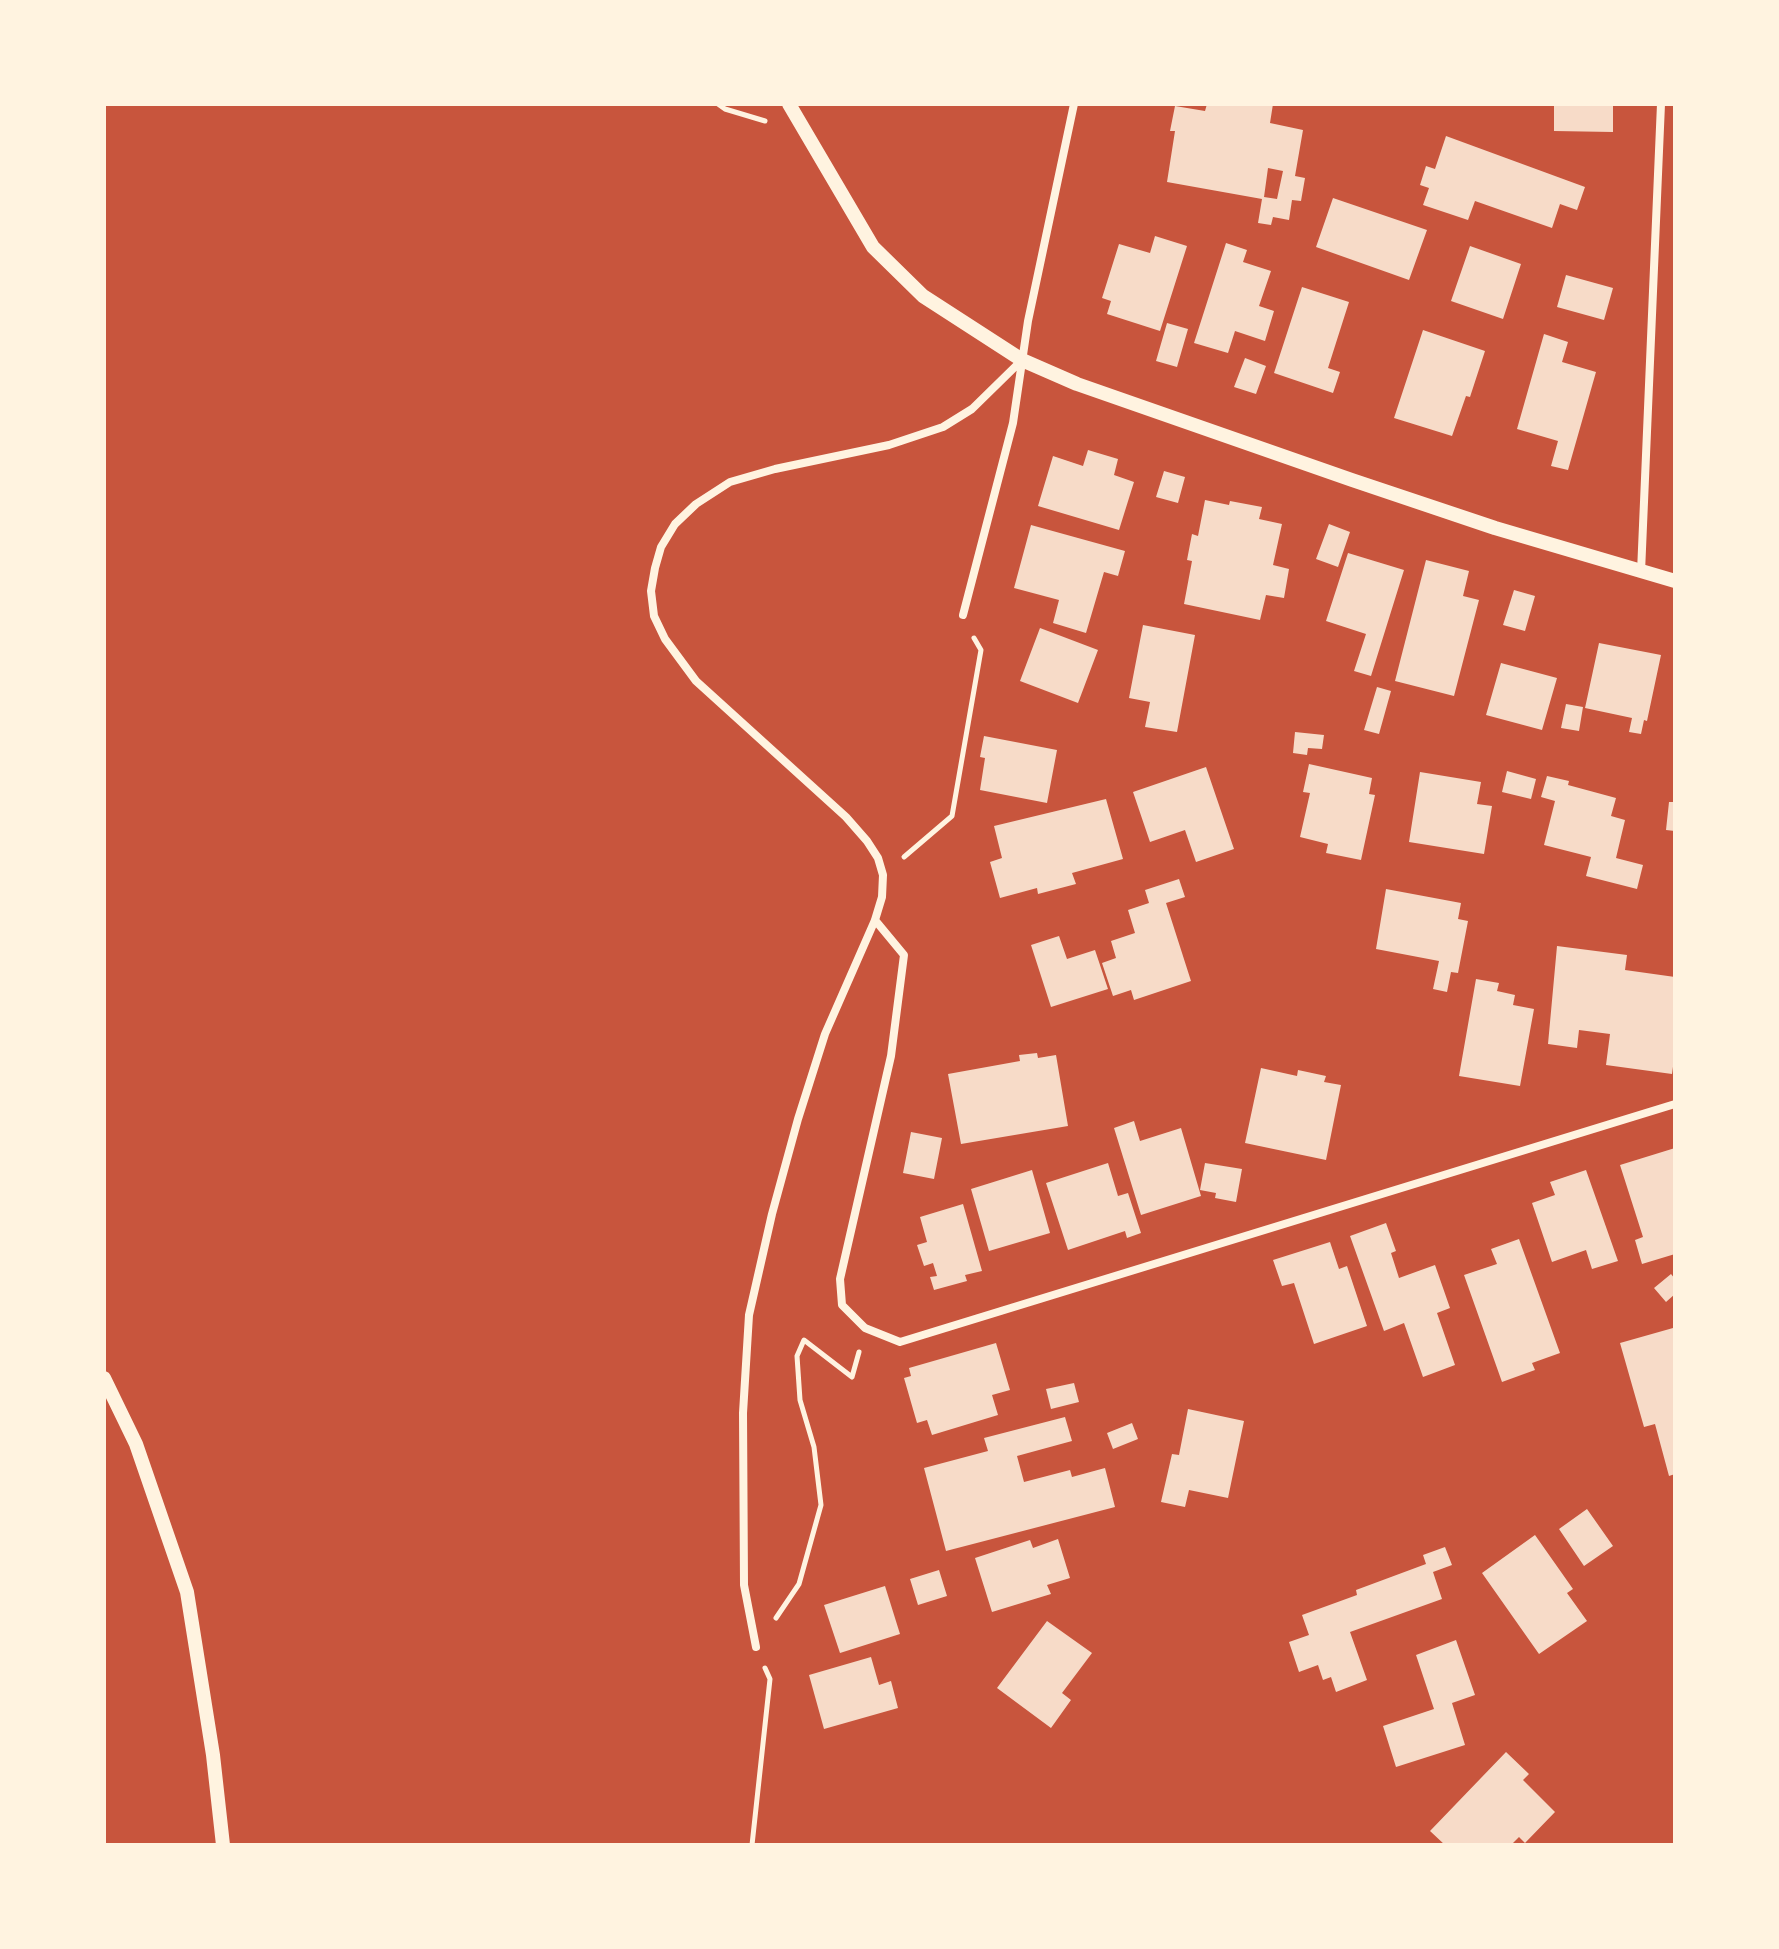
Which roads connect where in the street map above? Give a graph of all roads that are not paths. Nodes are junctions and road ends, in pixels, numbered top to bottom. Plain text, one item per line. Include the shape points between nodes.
1 (789, 104) edge
2 (1074, 104) edge
3 (1661, 104) edge
4 (1022, 360) junction
5 (1641, 573) junction
6 (1675, 581) edge
7 (963, 615) road end
8 (875, 920) junction
9 (1675, 1104) edge
10 (104, 1378) edge
11 (756, 1647) road end
12 (223, 1845) edge

1 - 4 street via 873,247 923,296
2 - 4 street
3 - 5 street
4 - 5 street via 1352,480
4 - 7 street via 1013,423
4 - 8 street via 972,409 943,427 730,482 696,504 661,547 651,591 654,616 665,639 696,681 867,841 883,875
5 - 6 street
8 - 9 street via 904,955 891,1056 840,1279 842,1305 865,1328 900,1342
8 - 11 street via 825,1034 772,1214 749,1315 743,1413 744,1585
10 - 12 street via 136,1444 187,1592

